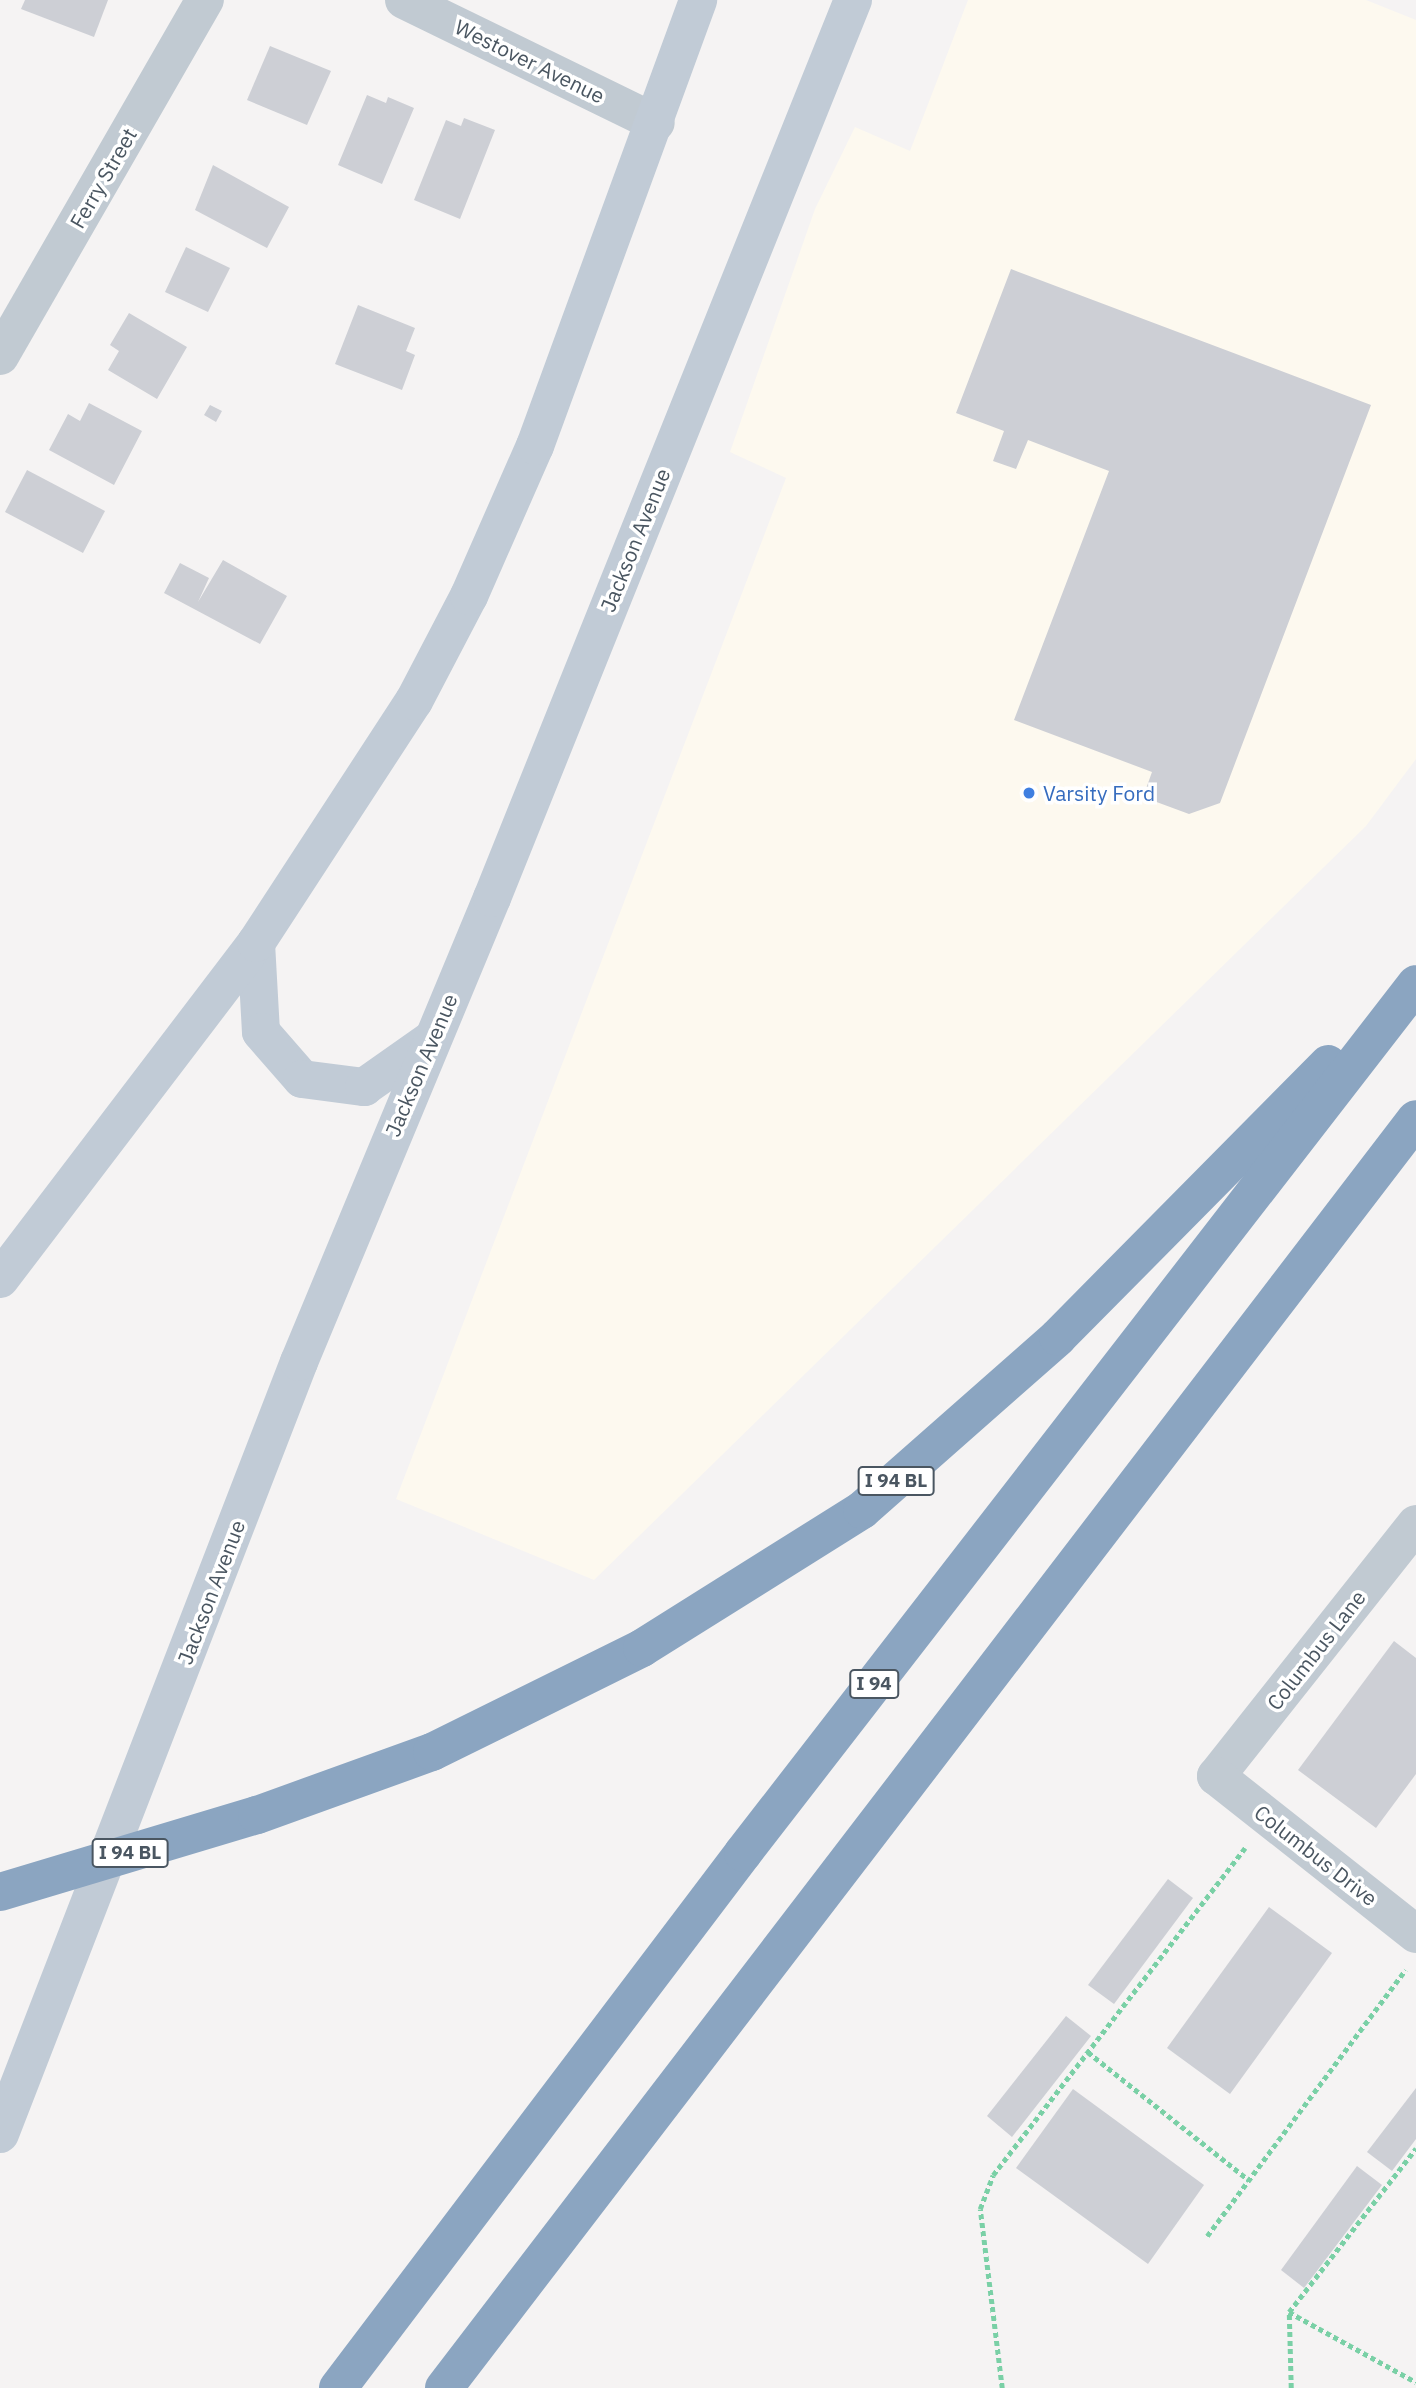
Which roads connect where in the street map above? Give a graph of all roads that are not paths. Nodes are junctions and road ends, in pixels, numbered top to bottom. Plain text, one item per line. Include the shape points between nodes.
1 (205, 0) edge
2 (404, 0) edge
3 (698, 0) edge
4 (835, 0) edge
5 (853, 0) edge
6 (816, 88) junction
7 (656, 123) junction
8 (0, 356) edge
9 (256, 943) junction
10 (1416, 975) edge
11 (1416, 984) edge
12 (432, 1039) junction
13 (1416, 1119) edge
14 (0, 1279) edge
15 (1416, 1524) edge
16 (1216, 1776) joint
17 (0, 1892) edge
18 (1412, 1950) edge
19 (0, 2134) edge
20 (338, 2388) edge
21 (444, 2388) edge

1 - 8 street, Ferry Street
2 - 7 street, Westover Avenue
3 - 7 main road
4 - 6 main road
5 - 6 main road, Jackson Avenue
6 - 12 main road, Jackson Avenue
7 - 9 main road via 536,446 469,596 414,701
9 - 12 main road via 261,1032 302,1079 364,1087
9 - 14 main road
10 - 17 highway, I 94 BL via 1059,1337 862,1510 642,1648 432,1752 257,1815
11 - 20 highway, I 94 via 743,1853
12 - 19 main road, Jackson Avenue via 299,1363 75,1951
13 - 21 highway
15 - 16 street, Columbus Lane
16 - 18 street, Columbus Drive

